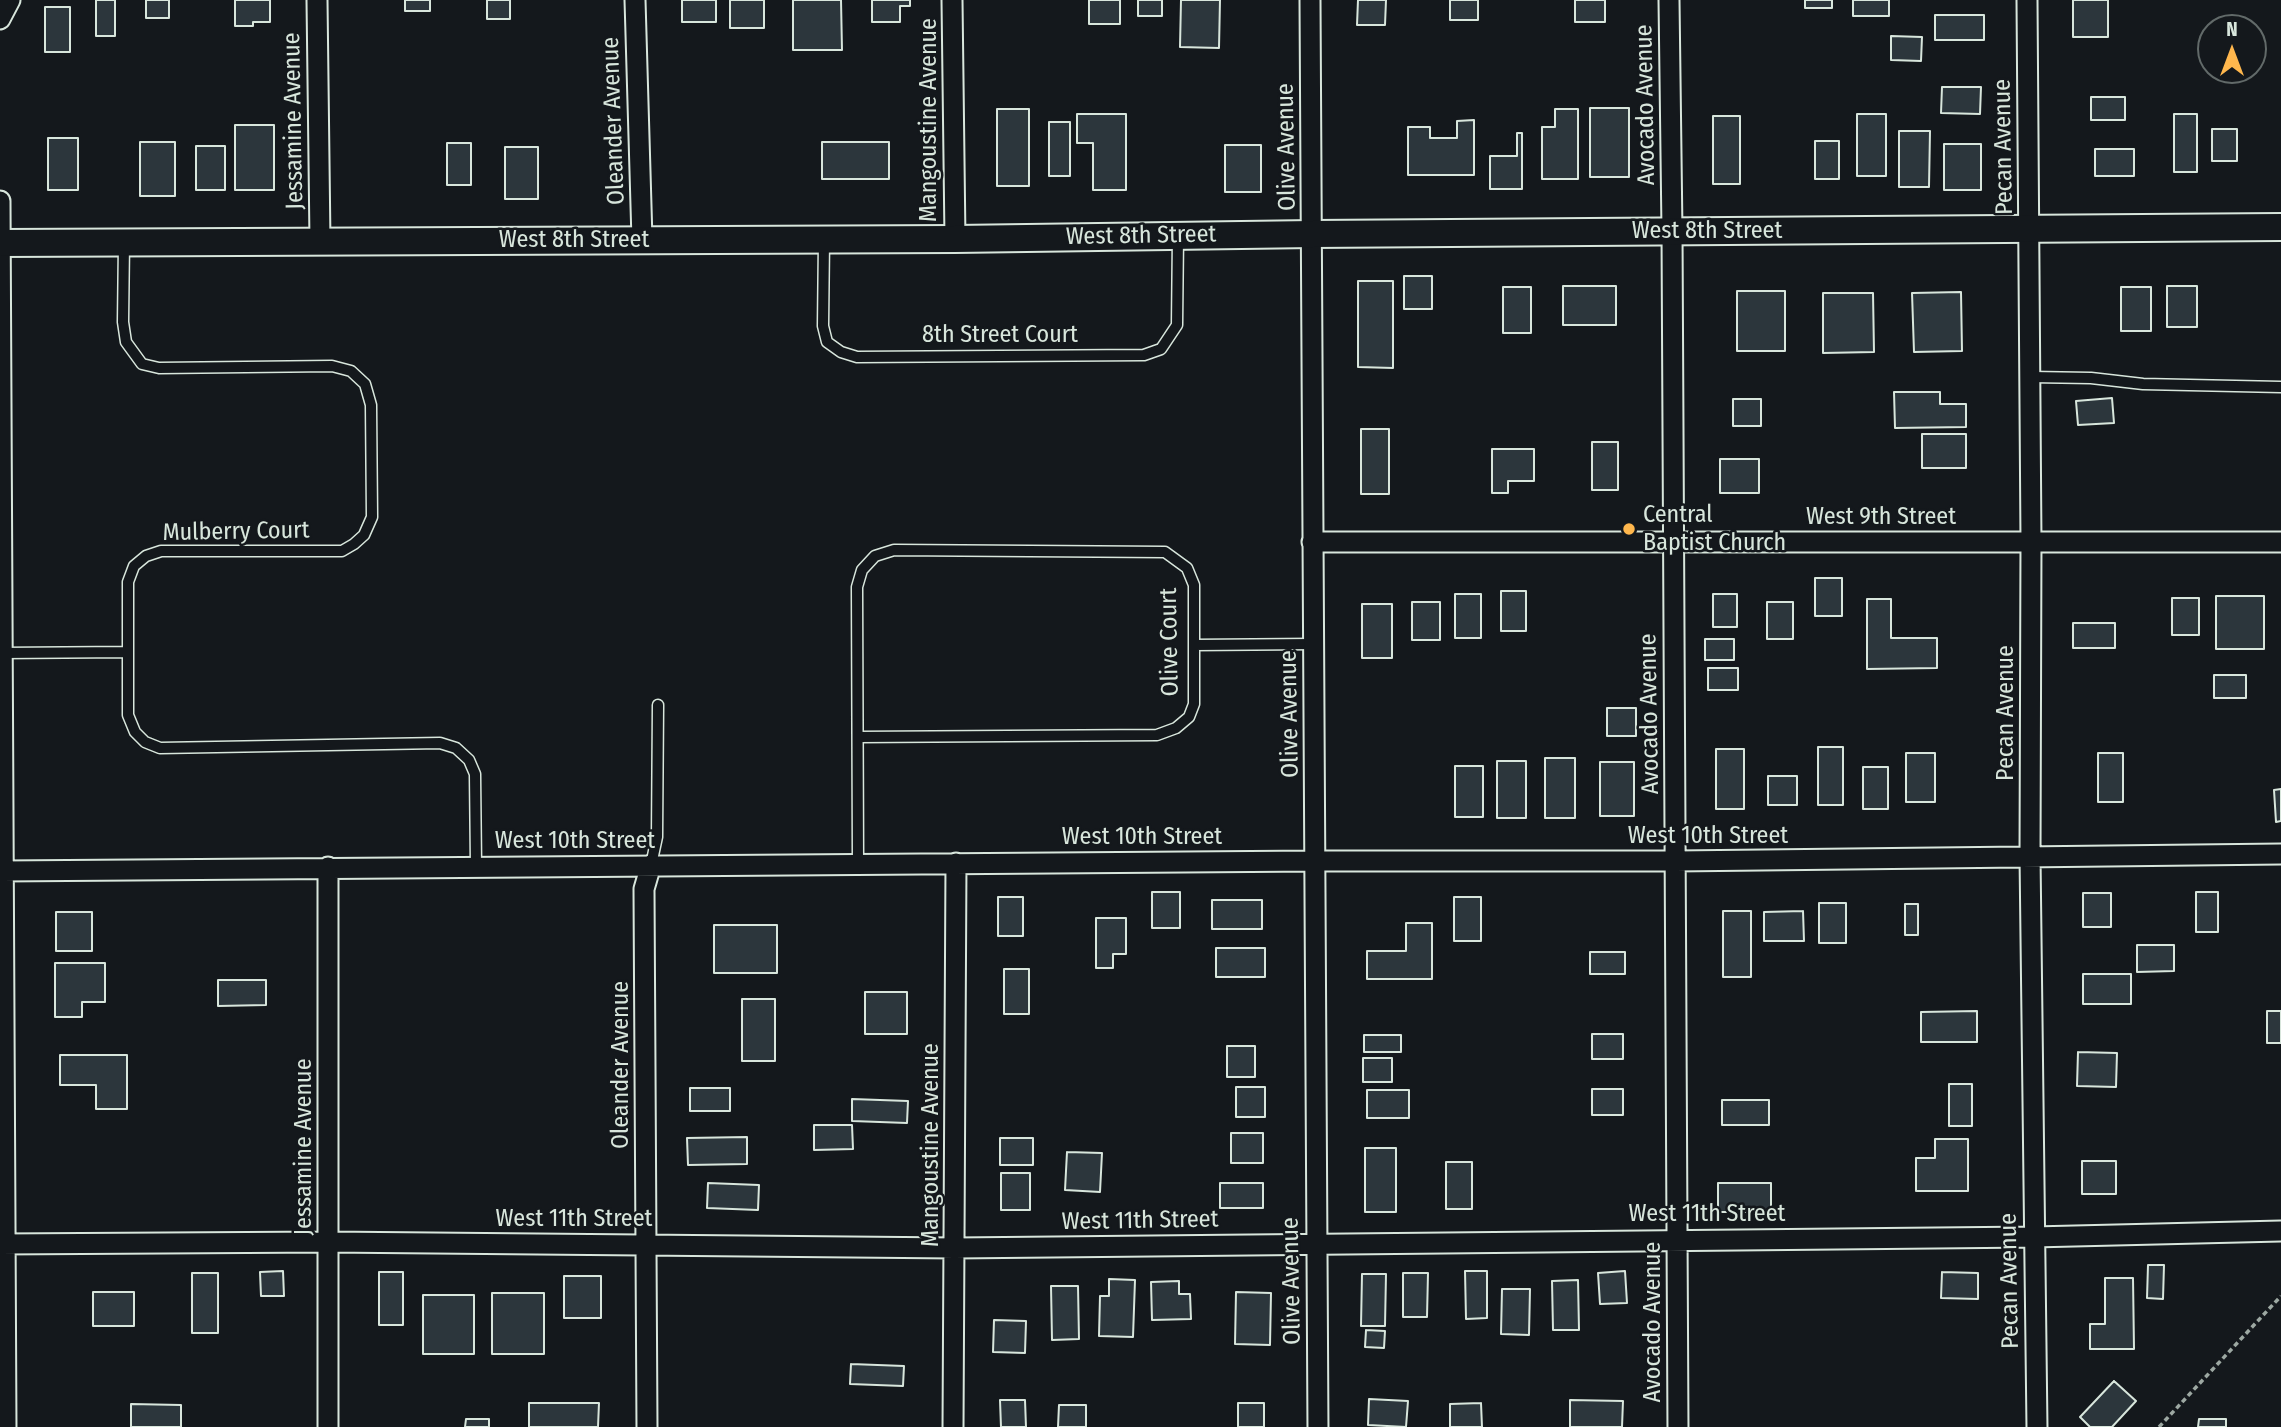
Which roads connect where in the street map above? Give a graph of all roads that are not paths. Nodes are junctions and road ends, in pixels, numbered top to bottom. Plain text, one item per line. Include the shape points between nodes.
1 (10, 0) edge
2 (317, 0) edge
3 (635, 0) edge
4 (953, 0) edge
5 (1310, 0) edge
6 (1669, 0) edge
7 (2027, 0) edge
8 (0, 19) edge
9 (0, 201) edge
10 (2281, 227) edge
11 (2030, 230) junction
12 (1672, 231) junction
13 (1313, 234) junction
14 (1178, 236) junction
15 (824, 239) junction
16 (955, 239) junction
17 (642, 240) junction
18 (320, 241) junction
19 (124, 242) junction
20 (0, 243) edge
21 (2031, 377) junction
22 (2281, 387) edge
23 (0, 391) edge
24 (1672, 541) junction
25 (2031, 541) junction
26 (1312, 542) junction
27 (2281, 542) edge
28 (1, 545) edge
29 (1313, 644) junction
30 (1194, 645) junction
31 (128, 652) junction
32 (2, 653) edge
33 (659, 705) dead end
34 (859, 737) junction
35 (1, 738) edge
36 (2281, 855) edge
37 (2030, 856) junction
38 (1316, 861) junction
39 (1676, 861) junction
40 (858, 863) junction
41 (956, 863) junction
42 (650, 865) junction
43 (476, 866) junction
44 (328, 867) junction
45 (2, 871) junction
46 (1, 1050) edge
47 (2281, 1231) edge
48 (2033, 1237) junction
49 (1678, 1239) junction
50 (328, 1242) junction
51 (1315, 1243) junction
52 (2, 1244) edge
53 (647, 1244) junction
54 (956, 1248) junction
55 (6, 1427) edge
56 (328, 1427) edge
57 (647, 1427) edge
58 (953, 1427) edge
59 (1318, 1427) edge
60 (1678, 1427) edge
61 (2037, 1427) edge

1 - 8 street
2 - 18 street, Jessamine Avenue
3 - 17 street, Oleander Avenue
4 - 16 street, Mangoustine Avenue
5 - 13 street, Olive Avenue
6 - 12 street, Avocado Avenue
7 - 11 street, Pecan Avenue
9 - 20 street
10 - 11 street, West 8th Street
11 - 12 street, West 8th Street
11 - 21 street, Pecan Avenue
12 - 13 street, West 8th Street
12 - 24 street, Avocado Avenue
13 - 14 street, West 8th Street
13 - 26 street, Olive Avenue
14 - 15 lane, 8th Street Court via 1177,325 1161,349 1143,355 857,357 841,352 827,342 823,327
14 - 16 street, West 8th Street
15 - 16 street, West 8th Street
15 - 17 street, West 8th Street
17 - 18 street, West 8th Street
18 - 19 street, West 8th Street
19 - 20 street, West 8th Street
19 - 31 lane, Mulberry Court via 123,322 126,342 142,364 159,368 332,366 351,371 365,384 371,405 372,517 364,535 342,551 161,551 146,556 134,566 128,582
20 - 23 street
21 - 22 lane
21 - 25 street, Pecan Avenue
23 - 28 street
24 - 25 street, West 9th Street
24 - 26 street, West 9th Street
24 - 39 street, Avocado Avenue
25 - 27 street, West 9th Street
25 - 37 street, Pecan Avenue
26 - 29 street, Olive Avenue
28 - 32 street
29 - 30 lane
29 - 38 street, Olive Avenue
30 - 34 lane, Olive Court via 1194,704 1189,717 1157,735
30 - 34 lane, Olive Court via 1194,584 1187,568 1166,552 894,550 875,556 862,570 857,587
31 - 32 lane
31 - 43 lane, Mulberry Court via 128,716 135,732 160,748 440,743 456,748 475,774
32 - 35 street
33 - 42 lane, Oleander Avenue via 657,837
34 - 40 lane, Olive Court
35 - 45 street
36 - 37 street, West 10th Street
37 - 39 street, West 10th Street
37 - 48 street, Pecan Avenue
38 - 39 street, West 10th Street
38 - 41 street, West 10th Street
38 - 51 street, Olive Avenue
39 - 49 street, Avocado Avenue
40 - 41 street, West 10th Street
40 - 42 street, West 10th Street
41 - 54 street, Mangoustine Avenue
42 - 43 street, West 10th Street
42 - 53 street, Oleander Avenue via 644,889
43 - 44 street, West 10th Street
44 - 45 street, West 10th Street
44 - 50 street, Jessamine Avenue
45 - 46 street
46 - 52 street
47 - 48 street, West 11th Street
48 - 49 street, West 11th Street
48 - 61 street, Pecan Avenue
49 - 51 street, West 11th Street
49 - 60 street, Avocado Avenue
50 - 52 street, West 11th Street
50 - 53 street, West 11th Street
50 - 56 street, Jessamine Avenue
51 - 54 street, West 11th Street
51 - 59 street, Olive Avenue
52 - 55 street
53 - 54 street, West 11th Street
53 - 57 street, Oleander Avenue
54 - 58 street, Mangoustine Avenue

